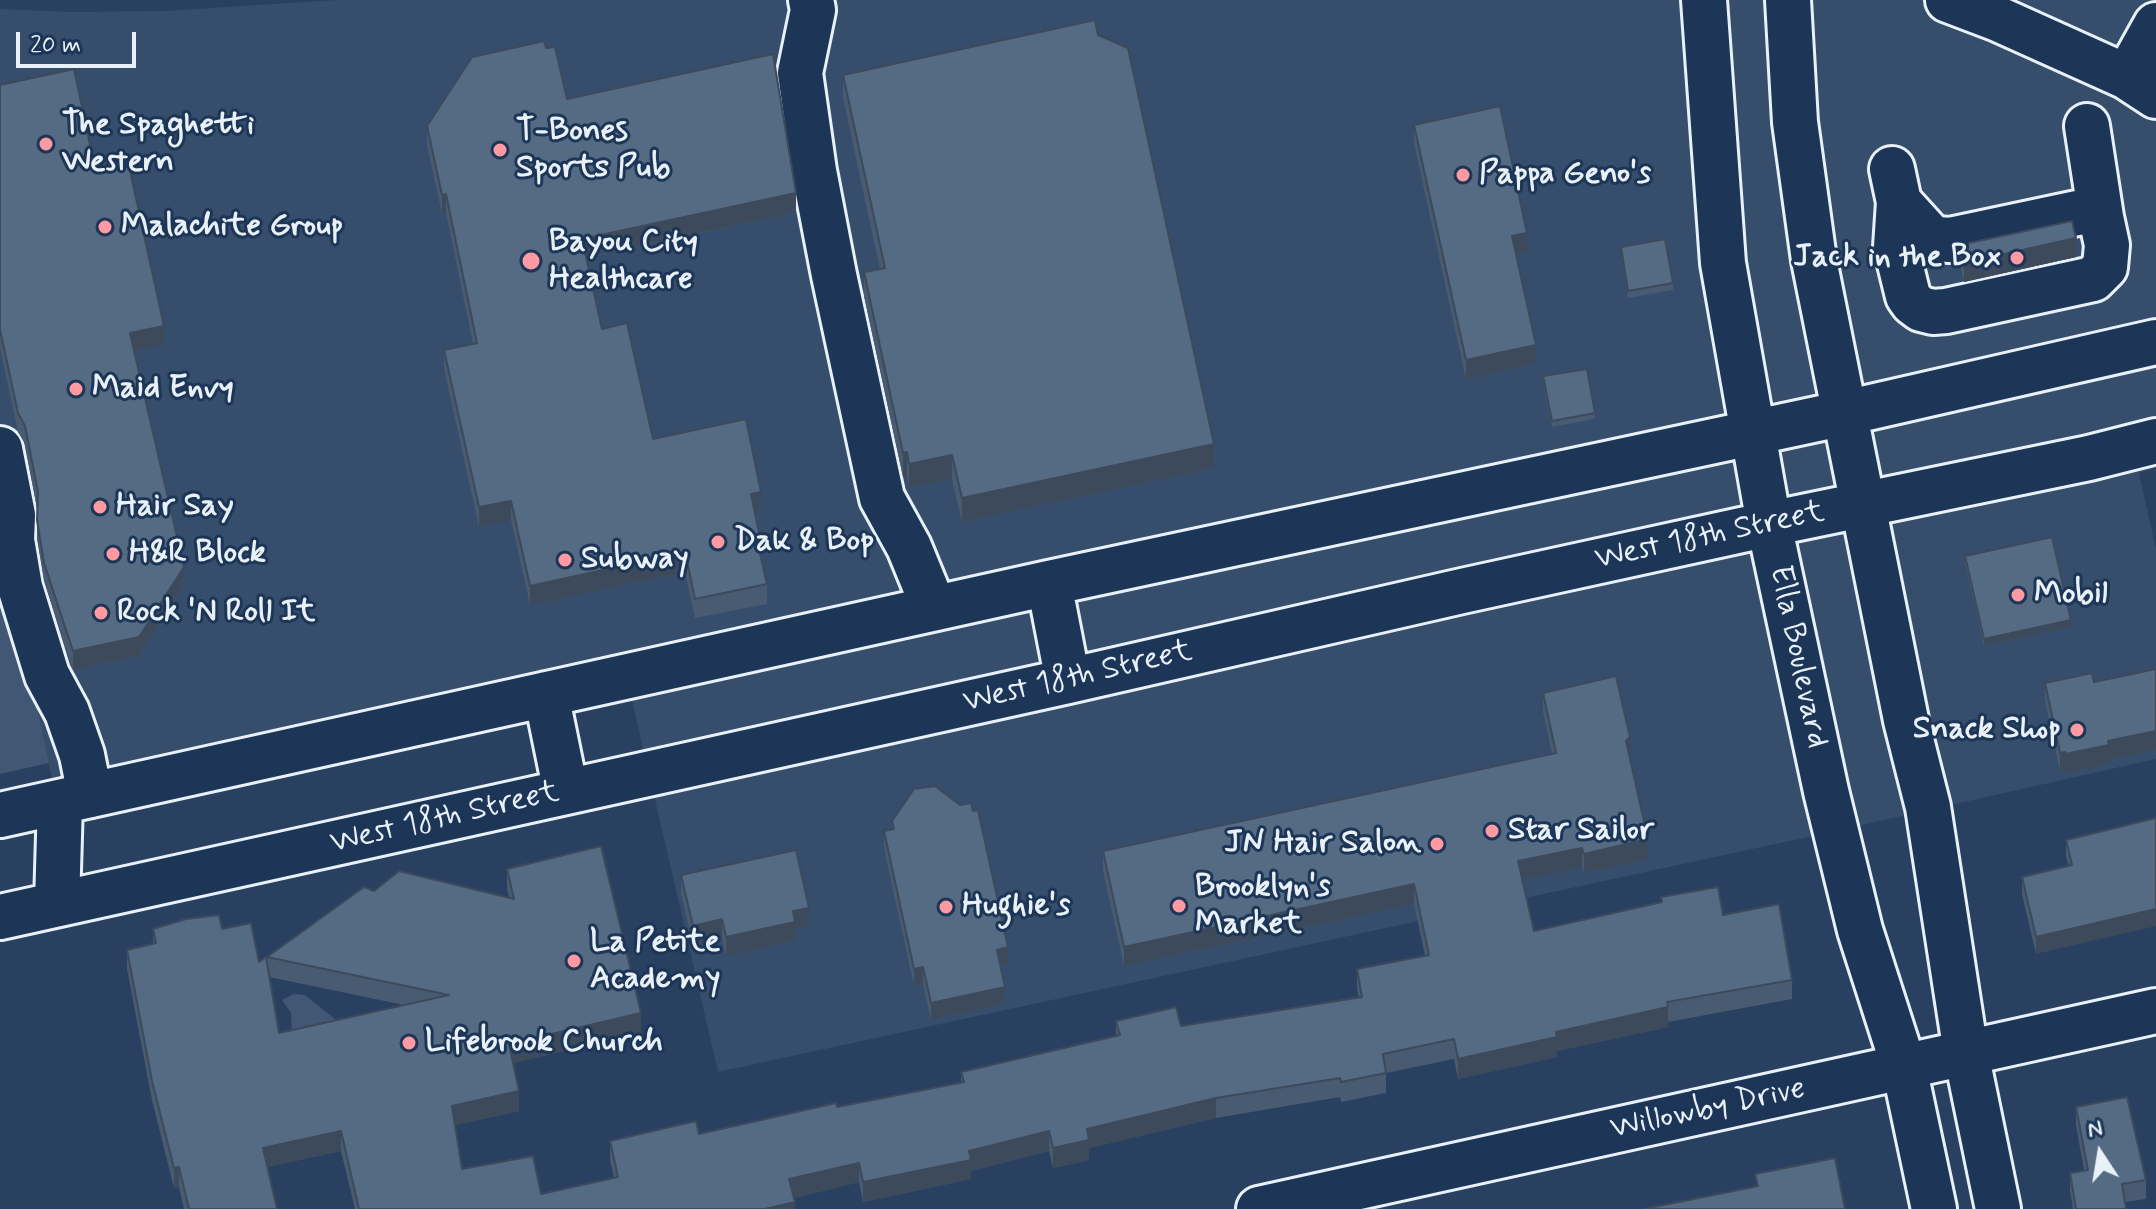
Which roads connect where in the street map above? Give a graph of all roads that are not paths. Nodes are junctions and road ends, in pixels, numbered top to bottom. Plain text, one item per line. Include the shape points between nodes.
1 (811, 0) edge
2 (1704, 0) edge
3 (1788, 0) edge
4 (1948, 0) edge
5 (2156, 25) edge
6 (2142, 86) edge
7 (2087, 126) dead end
8 (2101, 217) junction
9 (2156, 342) edge
10 (1845, 413) junction
11 (1753, 432) junction
12 (2156, 441) edge
13 (0, 449) edge
14 (1863, 505) junction
15 (1769, 524) junction
16 (1049, 583) junction
17 (934, 608) junction
18 (1068, 681) junction
19 (546, 694) junction
20 (566, 792) junction
21 (75, 798) junction
22 (1, 810) edge
23 (57, 904) junction
24 (0, 917) edge
25 (2156, 1011) edge
26 (1966, 1053) junction
27 (1904, 1067) junction
28 (1259, 1209) edge
29 (1934, 1209) edge
30 (1998, 1209) edge

1 - 17 main road via 800,73 831,260 882,498
2 - 11 main road, Ella Boulevard via 1723,263
3 - 10 main road via 1795,122 1809,229
4 - 6 main road
5 - 6 main road
7 - 8 main road
8 - 8 main road via 2082,212 1937,239 1895,186 1896,247 1908,296 1921,309 1946,311 2093,279 2105,267
9 - 10 main road
10 - 11 main road
10 - 14 main road
11 - 15 main road, Ella Boulevard
11 - 16 main road
12 - 14 main road, West 18th Street
13 - 21 main road via 20,587 47,675 82,755
14 - 15 main road, West 18th Street
14 - 26 main road via 1928,807
15 - 18 main road, West 18th Street
15 - 27 main road, Ella Boulevard via 1860,930
16 - 17 main road
16 - 18 main road
17 - 19 main road
18 - 20 main road, West 18th Street
19 - 20 main road
19 - 21 main road
20 - 23 main road, West 18th Street
21 - 22 main road
21 - 23 main road
23 - 24 main road, West 18th Street
25 - 26 main road, Willowby Drive
26 - 27 main road, Willowby Drive
26 - 30 main road
27 - 28 main road, Willowby Drive
27 - 29 main road, Ella Boulevard

